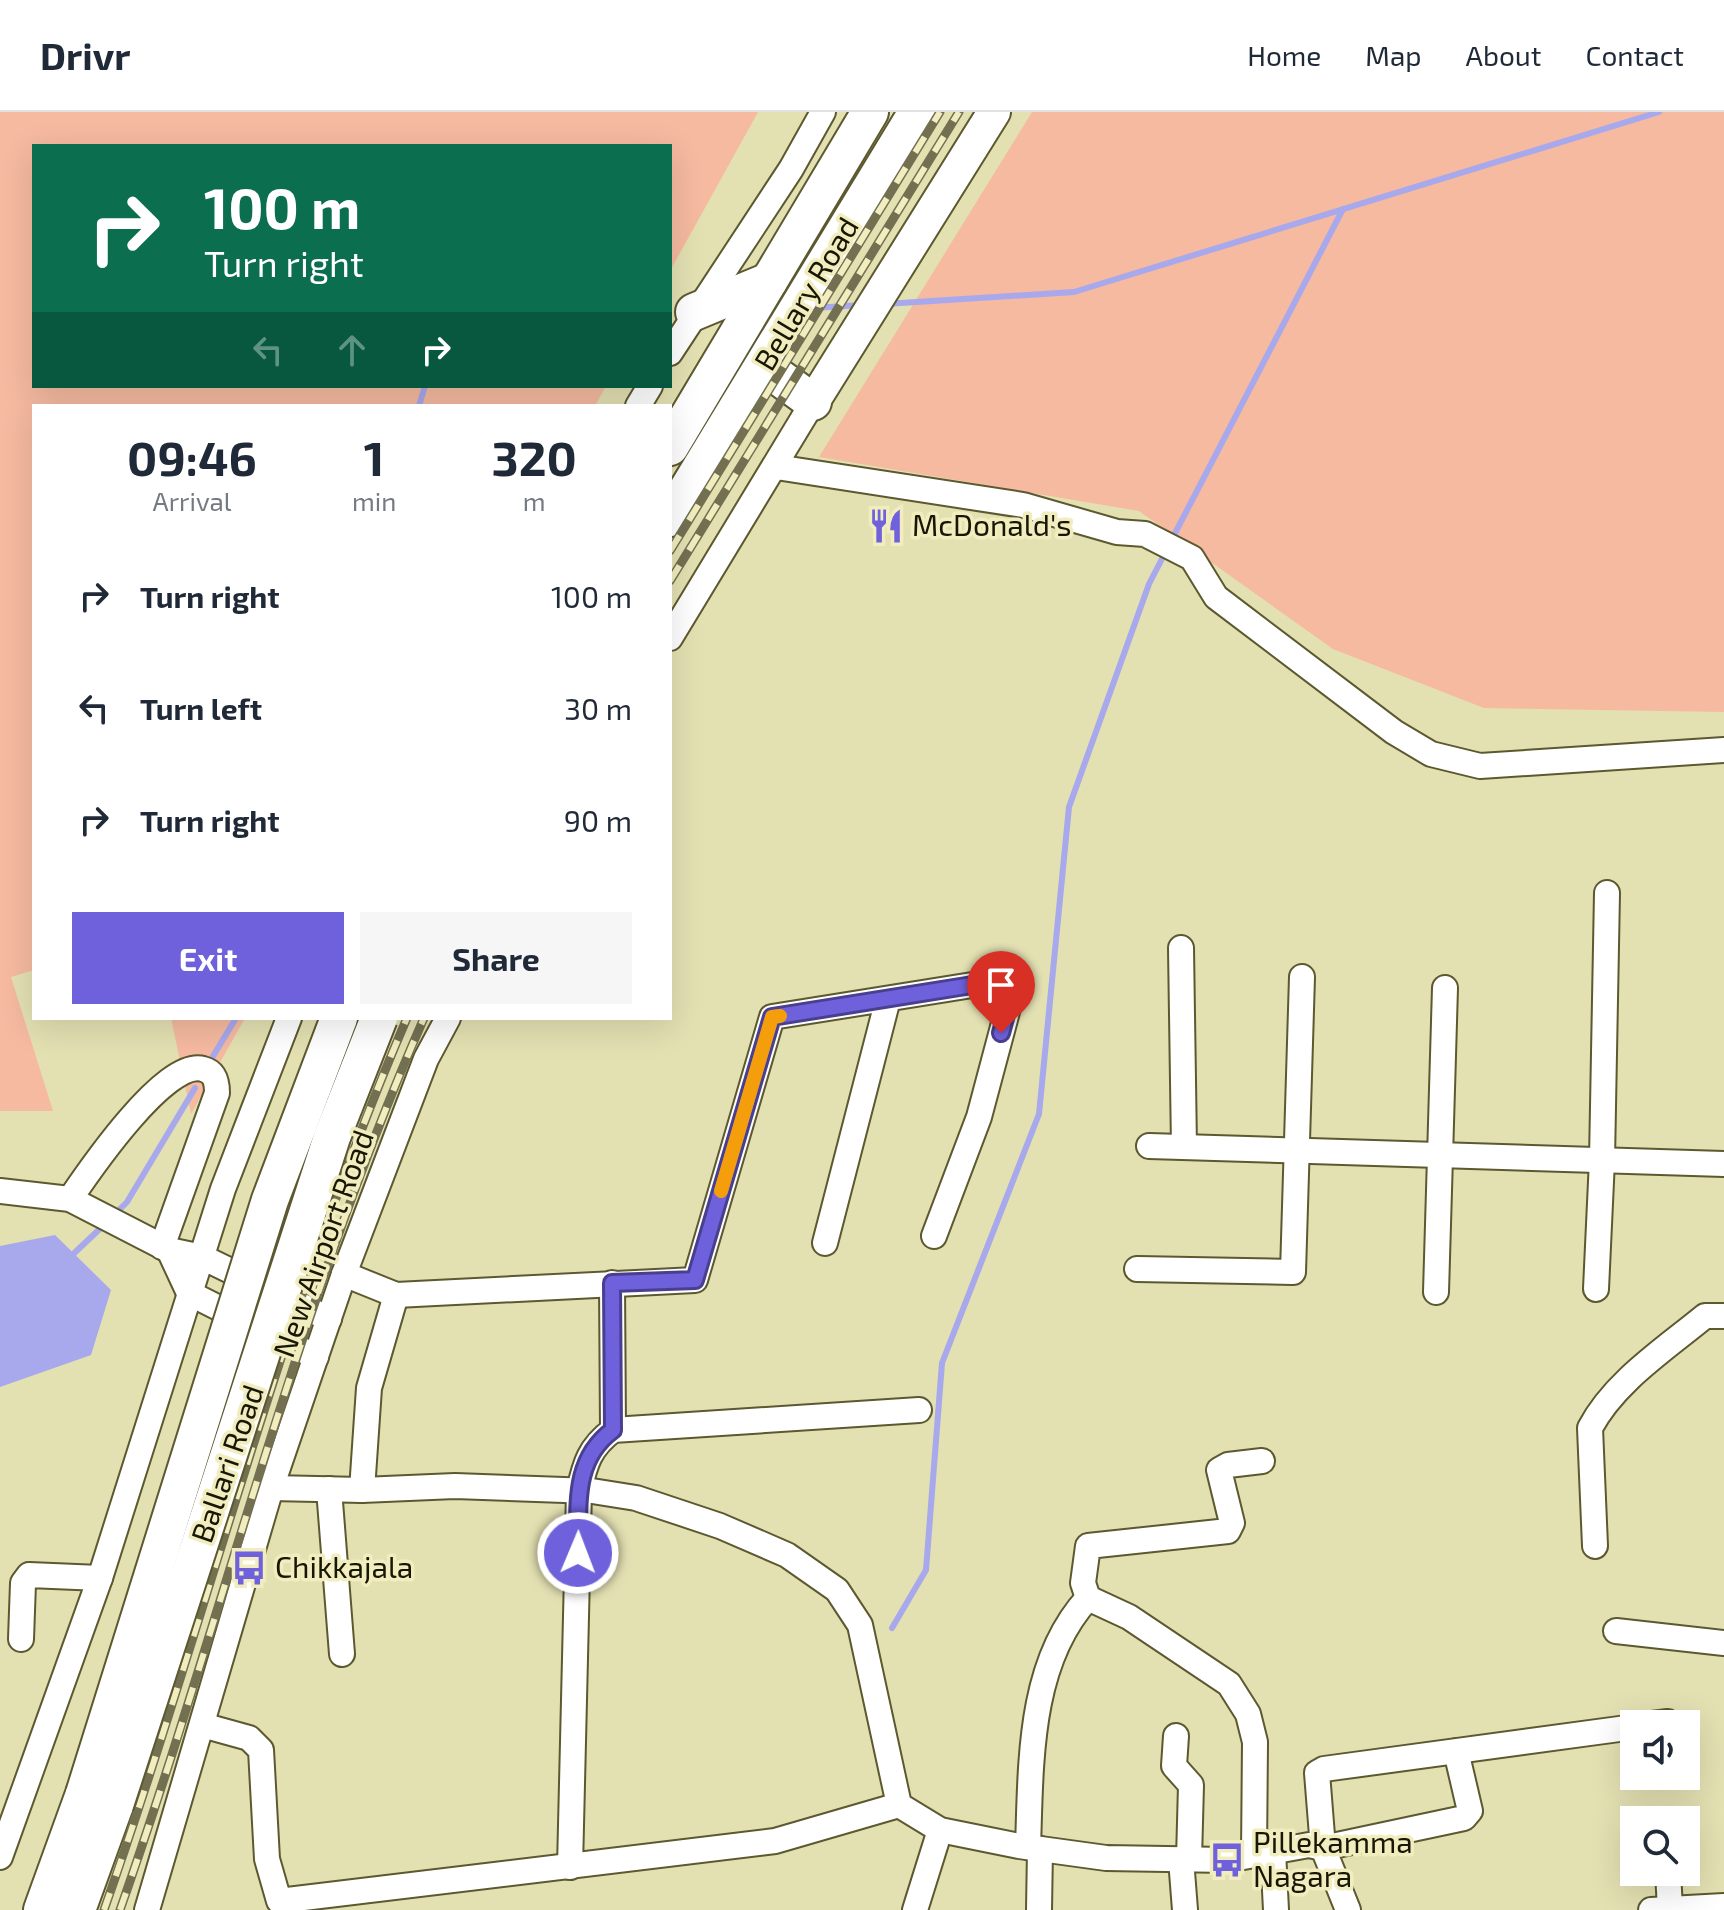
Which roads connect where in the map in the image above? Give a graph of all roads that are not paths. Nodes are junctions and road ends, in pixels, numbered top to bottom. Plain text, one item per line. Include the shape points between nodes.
1 (823, 112) edge
2 (870, 112) edge
3 (917, 112) edge
4 (994, 112) edge
5 (757, 302) junction
6 (692, 317) junction
7 (672, 350) edge
8 (765, 367) junction
9 (813, 402) junction
10 (672, 444) edge
11 (776, 467) junction
12 (672, 514) edge
13 (672, 635) edge
14 (1724, 750) edge
15 (1607, 893) dead end
16 (1181, 948) dead end
17 (1302, 977) dead end
18 (1445, 988) dead end
19 (888, 999) junction
20 (288, 1020) edge
21 (338, 1020) edge
22 (378, 1020) edge
23 (447, 1020) edge
24 (1149, 1146) dead end
25 (1184, 1147) junction
26 (1298, 1151) junction
27 (1441, 1155) junction
28 (1602, 1160) junction
29 (1724, 1164) edge
30 (0, 1191) edge
31 (70, 1199) junction
32 (934, 1236) dead end
33 (825, 1243) dead end
34 (166, 1248) junction
35 (202, 1257) junction
36 (1137, 1269) dead end
37 (344, 1274) junction
38 (612, 1283) junction
39 (1596, 1289) dead end
40 (1436, 1292) dead end
41 (189, 1293) junction
42 (396, 1295) junction
43 (1724, 1316) edge
44 (329, 1319) junction
45 (316, 1357) junction
46 (919, 1410) dead end
47 (613, 1430) junction
48 (1262, 1461) dead end
49 (271, 1488) junction
50 (329, 1489) junction
51 (362, 1490) junction
52 (579, 1491) junction
53 (1595, 1546) dead end
54 (100, 1578) junction
55 (1088, 1598) junction
56 (1616, 1631) dead end
57 (21, 1639) dead end
58 (1724, 1643) edge
59 (342, 1654) dead end
60 (202, 1725) junction
61 (1620, 1729) edge
62 (1176, 1736) dead end
63 (1456, 1751) junction
64 (100, 1800) junction
65 (899, 1805) junction
66 (940, 1830) junction
67 (1034, 1848) junction
68 (1323, 1848) junction
69 (1264, 1853) junction
70 (0, 1857) edge
71 (1185, 1859) junction
72 (570, 1867) junction
73 (1665, 1886) edge
74 (280, 1905) edge
75 (1724, 1906) edge
76 (1661, 1909) edge
77 (42, 1910) edge
78 (77, 1910) edge
79 (147, 1910) edge
80 (915, 1910) edge
81 (1039, 1910) edge
82 (1185, 1910) edge
83 (1276, 1910) edge
84 (1348, 1910) edge

1 - 6 street
2 - 5 highway, Bellary Road
3 - 8 highway, Bellary Road
4 - 9 main road
5 - 6 highway
5 - 10 highway
6 - 7 street
8 - 9 highway
8 - 12 highway, Bellary Road
9 - 11 street
11 - 13 street
11 - 14 street via 1023,505 1117,532 1145,534 1192,558 1216,597 1394,732 1431,754 1480,766
15 - 28 street
16 - 25 street
17 - 26 street
18 - 27 street
19 - 32 street via 1016,978 979,1117
19 - 33 street
19 - 38 street via 772,1017 695,1280
20 - 35 street
21 - 64 highway, Ballari Road, bridge via 270,1200
22 - 64 highway, Ballari Road, bridge via 332,1137
23 - 37 street, New Airport Road via 426,1059
24 - 25 street
25 - 26 street
26 - 27 street
26 - 36 street via 1293,1272
27 - 28 street
27 - 40 street
28 - 29 street
28 - 39 street
30 - 31 street
31 - 34 street
31 - 34 street via 105,1149 159,1090 184,1071 208,1070 217,1093
34 - 35 street
34 - 41 street
35 - 41 street
35 - 44 street
37 - 42 street
37 - 44 street, New Airport Road
38 - 42 street
38 - 47 street
41 - 45 street
41 - 54 street
42 - 51 street via 369,1388
43 - 53 street via 1705,1316 1617,1391 1590,1428
44 - 45 street, New Airport Road
45 - 49 street, New Airport Road
46 - 47 street
47 - 52 street via 595,1444
48 - 55 street via 1219,1470 1232,1523 1228,1531 1088,1546 1083,1583
49 - 50 street
49 - 60 street, New Airport Road
50 - 51 street
50 - 59 street
51 - 52 street via 455,1486
52 - 65 street via 636,1498 720,1526 787,1555 837,1590 860,1625
52 - 72 street
54 - 57 street via 29,1575 23,1583
54 - 70 street
55 - 67 street via 1041,1684 1031,1765
55 - 69 street via 1129,1617 1229,1684 1248,1714 1255,1742
56 - 58 street
60 - 74 street via 249,1738 261,1750 267,1859
60 - 79 street, New Airport Road
61 - 63 street
62 - 71 street via 1174,1766 1191,1785
63 - 68 street via 1470,1811 1464,1818
63 - 68 street via 1317,1773
64 - 77 highway, Ballari Road
64 - 78 highway, Ballari Road
65 - 66 street
65 - 72 street via 775,1841
66 - 67 street
66 - 80 street
67 - 71 street via 1106,1858
67 - 81 street
68 - 69 street via 1309,1845
68 - 84 street
69 - 71 street via 1227,1860
69 - 83 street
71 - 82 street
72 - 74 street
73 - 76 street
75 - 76 street

